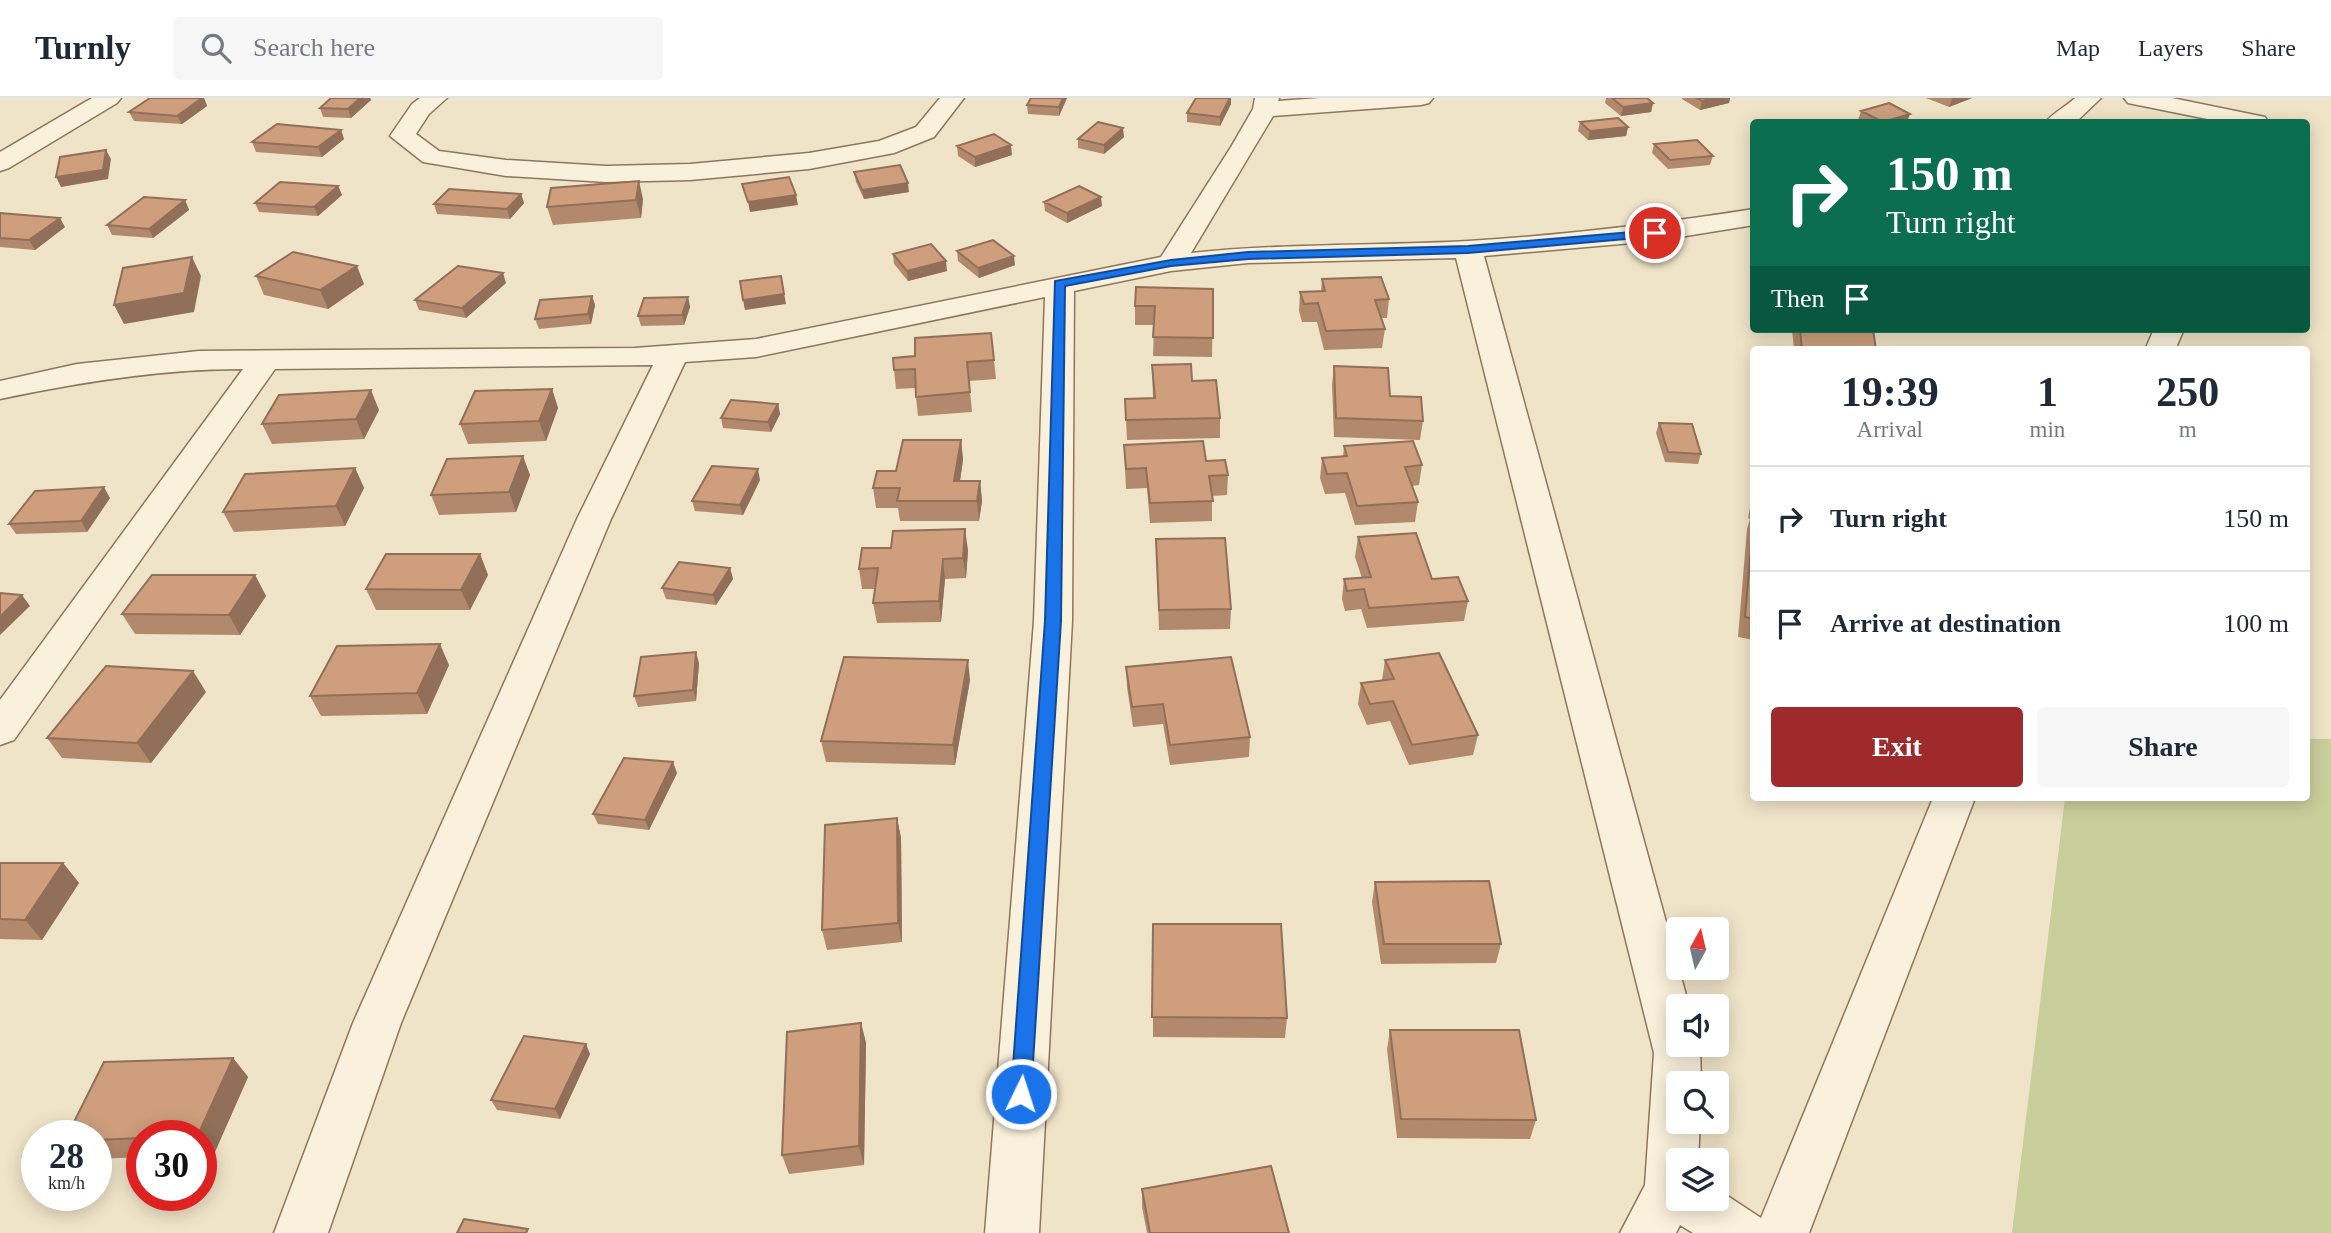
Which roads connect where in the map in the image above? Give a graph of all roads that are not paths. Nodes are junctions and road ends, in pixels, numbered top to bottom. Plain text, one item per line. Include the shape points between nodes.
1 (109, 98) edge
2 (435, 98) edge
3 (951, 98) edge
4 (1421, 98) edge
5 (2089, 98) edge
6 (2136, 98) edge
7 (2266, 98) edge
8 (1266, 104) edge
9 (2065, 119) edge
10 (2241, 119) edge
11 (2257, 119) edge
12 (0, 163) edge
13 (1750, 218) edge
14 (1468, 249) junction
15 (1171, 263) junction
16 (1059, 284) junction
17 (673, 355) junction
18 (267, 359) junction
19 (0, 390) edge
20 (0, 730) edge
21 (1953, 801) edge
22 (1674, 1148) edge
23 (1688, 1211) edge
24 (301, 1233) edge
25 (1012, 1233) edge
26 (1741, 1233) edge
27 (1782, 1233) edge

1 - 12 street
2 - 3 street via 420,109 401,136 432,157 506,168 606,174 690,173 885,148 925,132
4 - 8 street
5 - 9 street
6 - 10 street
7 - 11 street
8 - 15 street
13 - 14 street via 1655,233
14 - 15 street via 1248,255
14 - 22 street via 1678,1053
15 - 16 street
16 - 17 street via 755,348
16 - 25 street via 1053,621
17 - 18 street
17 - 24 street via 594,519 377,1023
18 - 19 street via 199,360 76,373
18 - 20 street
21 - 27 street
23 - 26 street

